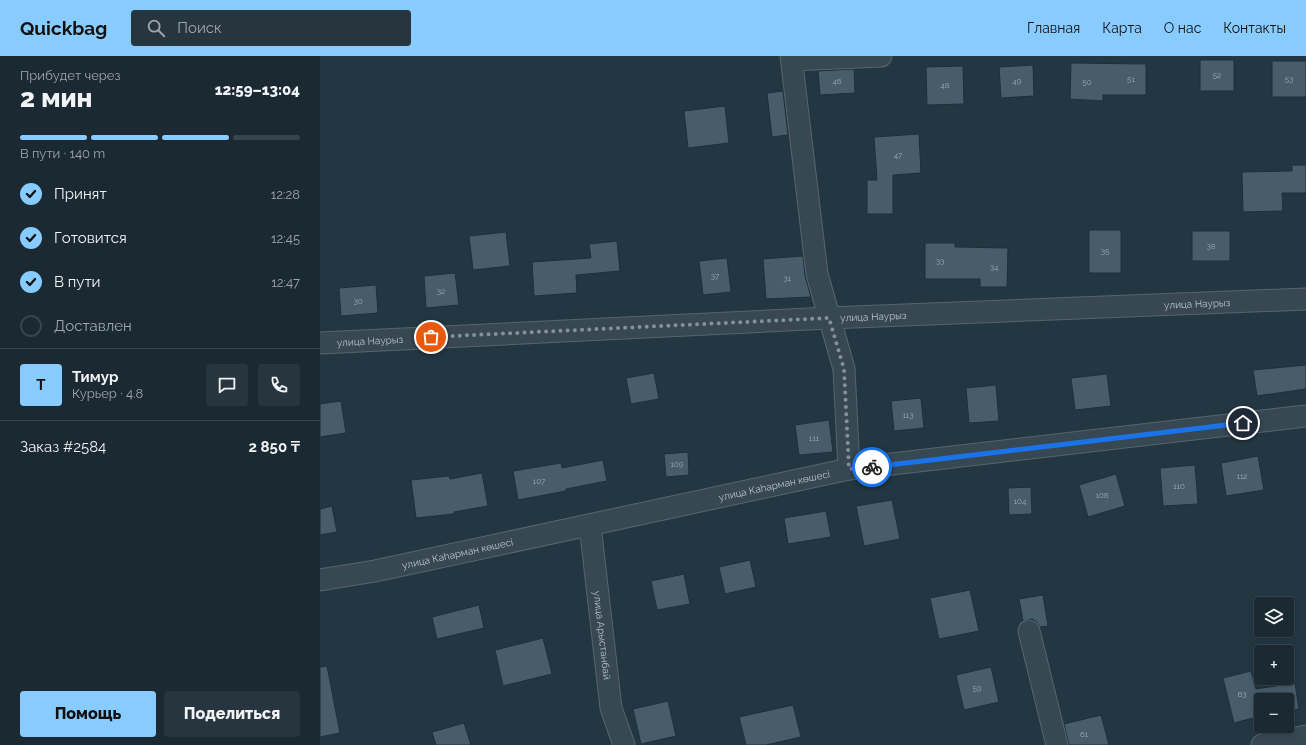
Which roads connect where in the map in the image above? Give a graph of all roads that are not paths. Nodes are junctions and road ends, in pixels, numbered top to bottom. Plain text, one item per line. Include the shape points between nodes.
1 (881, 56) edge
2 (791, 58) edge
3 (1306, 299) edge
4 (829, 318) junction
5 (320, 343) edge
6 (1306, 416) edge
7 (849, 469) junction
8 (590, 524) junction
9 (320, 580) edge
10 (1029, 631) dead end
11 (1306, 736) edge
12 (624, 745) edge
13 (1057, 745) edge
14 (1262, 745) edge

1 - 2 street
2 - 4 street via 817,274
3 - 4 street, улица Наурыз
4 - 5 street, улица Наурыз
4 - 7 street via 844,369
6 - 7 street, улица Каһарман көшесі
7 - 8 street, улица Каһарман көшесі
8 - 9 street, улица Каһарман көшесі via 375,571
8 - 12 street, улица Арыстанбай via 612,708
10 - 13 street
11 - 14 street

